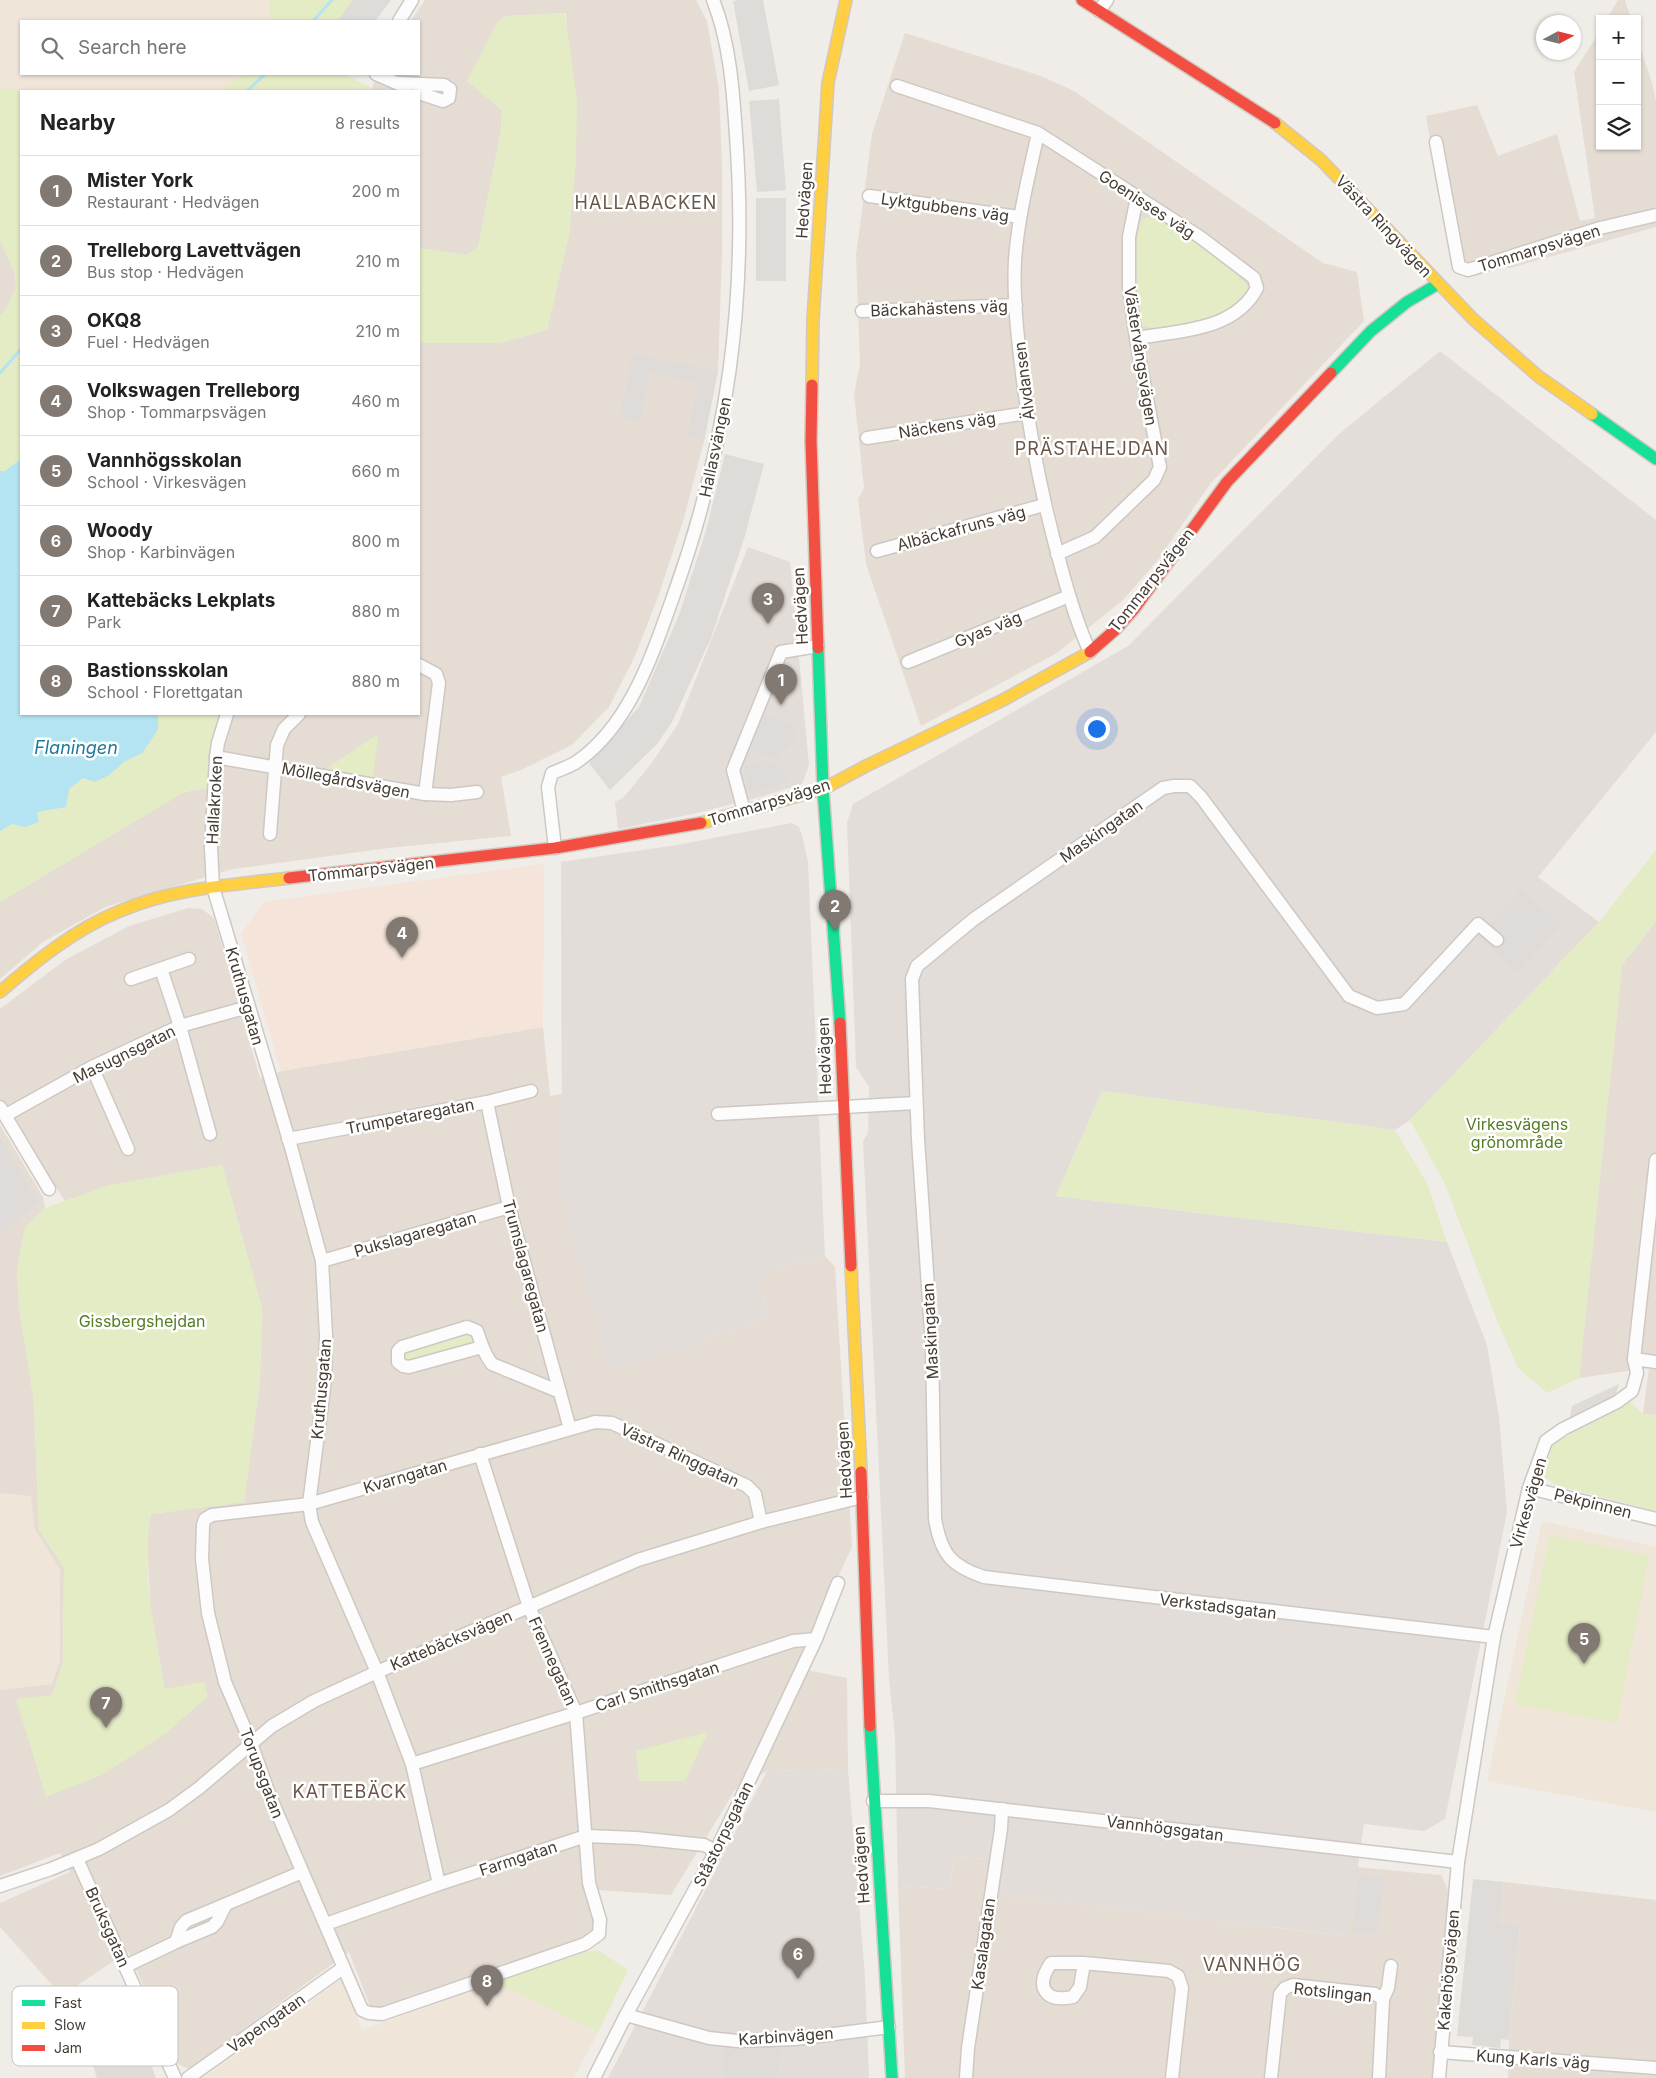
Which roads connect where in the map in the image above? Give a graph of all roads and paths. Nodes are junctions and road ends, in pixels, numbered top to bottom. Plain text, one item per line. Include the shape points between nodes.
1 (412, 0) edge
2 (713, 0) edge
3 (841, 0) edge
4 (846, 0) edge
5 (1082, 0) edge
6 (1108, 0) edge
7 (1099, 11) junction
8 (400, 20) edge
9 (838, 32) junction
10 (379, 75) edge
11 (399, 83) junction
12 (897, 86) dead end
13 (413, 90) edge
14 (420, 93) edge
15 (1038, 133) junction
16 (1436, 142) dead end
17 (869, 196) dead end
18 (1137, 198) junction
19 (1656, 214) edge
20 (1020, 217) junction
21 (1438, 284) junction
22 (1016, 305) junction
23 (862, 311) dead end
24 (1136, 338) junction
25 (1027, 413) junction
26 (867, 438) dead end
27 (1656, 459) edge
28 (1044, 505) junction
29 (877, 551) dead end
30 (1057, 554) junction
31 (1069, 596) junction
32 (818, 646) junction
33 (1090, 652) junction
34 (908, 662) dead end
35 (420, 666) edge
36 (228, 715) edge
37 (298, 715) edge
38 (216, 757) junction
39 (275, 766) junction
40 (823, 789) junction
41 (476, 792) dead end
42 (425, 794) junction
43 (744, 811) junction
44 (270, 834) dead end
45 (555, 848) junction
46 (213, 887) junction
47 (1497, 940) dead end
48 (189, 959) dead end
49 (161, 969) junction
50 (131, 979) dead end
51 (0, 992) edge
52 (248, 1007) junction
53 (180, 1026) junction
54 (92, 1068) junction
55 (531, 1091) dead end
56 (487, 1102) junction
57 (916, 1103) junction
58 (843, 1108) junction
59 (3, 1111) edge
60 (718, 1114) dead end
61 (210, 1134) dead end
62 (288, 1139) junction
63 (128, 1149) dead end
64 (1656, 1160) edge
65 (49, 1189) dead end
66 (509, 1207) junction
67 (1652, 1233) edge
68 (322, 1261) junction
69 (482, 1347) junction
70 (1634, 1359) junction
71 (1656, 1362) edge
72 (560, 1392) junction
73 (603, 1422) joint
74 (570, 1429) junction
75 (480, 1454) junction
76 (1529, 1488) junction
77 (862, 1497) junction
78 (309, 1504) junction
79 (1656, 1518) edge
80 (205, 1519) joint
81 (761, 1522) junction
82 (948, 1555) joint
83 (838, 1583) dead end
84 (529, 1607) junction
85 (1494, 1637) junction
86 (816, 1639) junction
87 (377, 1672) junction
88 (576, 1713) junction
89 (251, 1743) junction
90 (412, 1764) junction
91 (873, 1800) junction
92 (1002, 1809) junction
93 (586, 1836) junction
94 (716, 1851) junction
95 (77, 1859) junction
96 (1458, 1862) junction
97 (302, 1872) junction
98 (439, 1884) junction
99 (0, 1886) edge
100 (326, 1924) junction
101 (1084, 1963) dead end
102 (126, 1966) junction
103 (1391, 1966) dead end
104 (343, 1968) junction
105 (135, 1986) edge
106 (1383, 1999) junction
107 (369, 2014) joint
108 (626, 2015) junction
109 (889, 2027) junction
110 (1440, 2052) junction
111 (170, 2066) edge
112 (1656, 2068) edge
113 (175, 2078) edge
114 (188, 2078) edge
115 (594, 2078) edge
116 (892, 2078) edge
117 (966, 2078) edge
118 (1172, 2078) edge
119 (1271, 2078) edge
120 (1379, 2078) edge
121 (1439, 2078) edge

1 - 8 street
2 - 45 street, Hallasvängen via 722,22 731,78 740,191 741,244 736,329 724,410 708,488 684,567 658,639 629,703 598,744 574,763 552,774 548,787
3 - 9 main road, Hedvägen
4 - 9 main road, Hedvägen
5 - 7 main road, Västra Ringvägen
6 - 7 street
7 - 21 main road, Västra Ringvägen via 1278,125 1321,160
9 - 32 main road, Hedvägen via 828,84 812,320 810,382
10 - 11 street
11 - 13 street
11 - 14 street via 450,88 449,98 443,100
12 - 15 street, Goenisses väg
15 - 18 street, Goenisses väg
15 - 20 street, Älvdansen
16 - 19 street, Tommarpsvägen via 1458,267 1468,270 1600,228
17 - 20 street, Lyktgubbens väg
18 - 24 street, Västervångsvägen via 1129,236 1129,289
18 - 24 street, Goenisses väg via 1200,237 1254,278 1258,288 1239,310 1219,323
20 - 22 street, Älvdansen via 1015,260
21 - 27 main road, Västra Ringvägen via 1538,376
21 - 33 main road, Tommarpsvägen via 1407,302 1371,331 1227,482 1134,609
22 - 23 street, Bäckahästens väg
22 - 25 street, Älvdansen
24 - 30 street, Västervångsvägen via 1160,467 1154,480 1095,537
25 - 26 street, Näckens väg
25 - 28 street, Älvdansen
28 - 29 street, Albäckafruns väg
28 - 30 street, Älvdansen
30 - 31 street, Älvdansen
31 - 33 street, Älvdansen
31 - 34 street, Gyas väg
32 - 40 main road, Hedvägen
32 - 43 street via 781,652 733,770
33 - 40 main road, Tommarpsvägen via 1003,700
35 - 42 street via 436,674 439,683
36 - 38 street, Hallakroken
37 - 39 street via 284,729 277,745
38 - 39 street, Möllegårdsvägen
38 - 46 street, Hallakroken via 211,848
39 - 42 street, Möllegårdsvägen
39 - 44 street
40 - 43 main road, Tommarpsvägen
40 - 58 main road, Hedvägen via 835,931
41 - 42 street, Möllegårdsvägen
43 - 45 main road, Tommarpsvägen via 693,825
45 - 46 main road, Tommarpsvägen
46 - 51 main road, Tommarpsvägen via 197,888 110,915 68,940
46 - 52 street, Kruthusgatan
47 - 57 street, Maskingatan via 1478,924 1404,1004 1377,1008 1349,996 1201,797 1190,786 1163,788 974,919 917,966 912,979
48 - 49 street
49 - 50 street
49 - 53 street
52 - 53 street, Masugnsgatan
52 - 62 street, Kruthusgatan
53 - 54 street, Masugnsgatan
53 - 61 street
54 - 59 street, Masugnsgatan
54 - 63 street
55 - 56 street, Trumpetaregatan
56 - 62 street, Trumpetaregatan
56 - 66 street, Trumslagaregatan
57 - 58 street
57 - 82 street, Maskingatan via 932,1346 935,1519 939,1541
58 - 60 street
58 - 77 main road, Hedvägen
59 - 65 street
62 - 68 street, Kruthusgatan
64 - 67 street, Virkesvägen
66 - 68 street, Pukslagaregatan
66 - 72 street, Trumslagaregatan
67 - 70 street, Virkesvägen
68 - 78 street, Kruthusgatan via 325,1380
69 - 69 street via 477,1331 467,1327 402,1347 398,1351 398,1362 410,1367
69 - 72 street via 492,1364
70 - 71 street
70 - 76 street, Virkesvägen via 1637,1373 1632,1391 1546,1441
72 - 74 street, Trumslagaregatan
73 - 74 street, Kvarngatan
73 - 81 street, Västra Ringgatan via 612,1423 747,1486 755,1494
74 - 75 street, Kvarngatan
75 - 78 street, Kvarngatan
75 - 84 street, Frennegatan
76 - 79 street, Pekpinnen
76 - 85 street, Virkesvägen
77 - 81 street, Kattebäcksvägen
77 - 91 main road, Hedvägen
78 - 80 street, Kvarngatan via 212,1515
78 - 87 street, Kruthusgatan via 312,1522
80 - 89 street, Torupsgatan via 202,1559 208,1613 225,1682
81 - 84 street, Kattebäcksvägen via 638,1560
82 - 85 street, Verkstadsgatan via 964,1570 984,1577
83 - 86 street, Ståstorpsgatan
84 - 87 street, Kattebäcksvägen
84 - 88 street, Frennegatan
85 - 96 street, Virkesvägen
86 - 88 street, Carl Smithsgatan via 793,1641
86 - 94 street, Ståstorpsgatan
87 - 89 street, Kattebäcksvägen via 314,1701
87 - 90 street, Kruthusgatan
88 - 90 street, Carl Smithsgatan
88 - 93 street, Frennegatan
89 - 95 street, Kattebäcksvägen via 169,1810
89 - 97 street, Torupsgatan
90 - 98 street, Kruthusgatan
91 - 92 street, Vannhögsgatan via 930,1801
91 - 109 main road, Hedvägen
92 - 96 street, Vannhögsgatan
92 - 117 street, Kasalagatan
93 - 94 street, Farmgatan via 636,1838 704,1846
93 - 98 street, Farmgatan
93 - 107 street, Frennegatan via 589,1882 600,1920 599,1934 585,1944 382,2014
94 - 108 street, Ståstorpsgatan
95 - 99 street, Kattebäcksvägen
95 - 102 street, Bruksgatan
96 - 110 street, Kakehögsvägen
97 - 100 street, Torupsgatan
97 - 102 street via 186,1921 176,1942
98 - 100 street, Farmgatan
100 - 104 street, Torupsgatan
101 - 118 street via 1170,1971 1178,1976 1182,1988
102 - 105 street, Bruksgatan
103 - 106 street, Rotslingan
104 - 107 street, Torupsgatan via 362,2010
104 - 114 street, Vapengatan
106 - 119 street, Rotslingan via 1375,1994 1293,1985 1285,1988 1280,1994
106 - 120 street, Rotslingan
108 - 109 street, Karbinvägen via 709,2038 737,2041 795,2039
108 - 115 street, Ståstorpsgatan
109 - 116 main road, Hedvägen
110 - 112 street, Kung Karls väg
110 - 121 street, Kakehögsvägen
111 - 113 street, Bruksgatan

